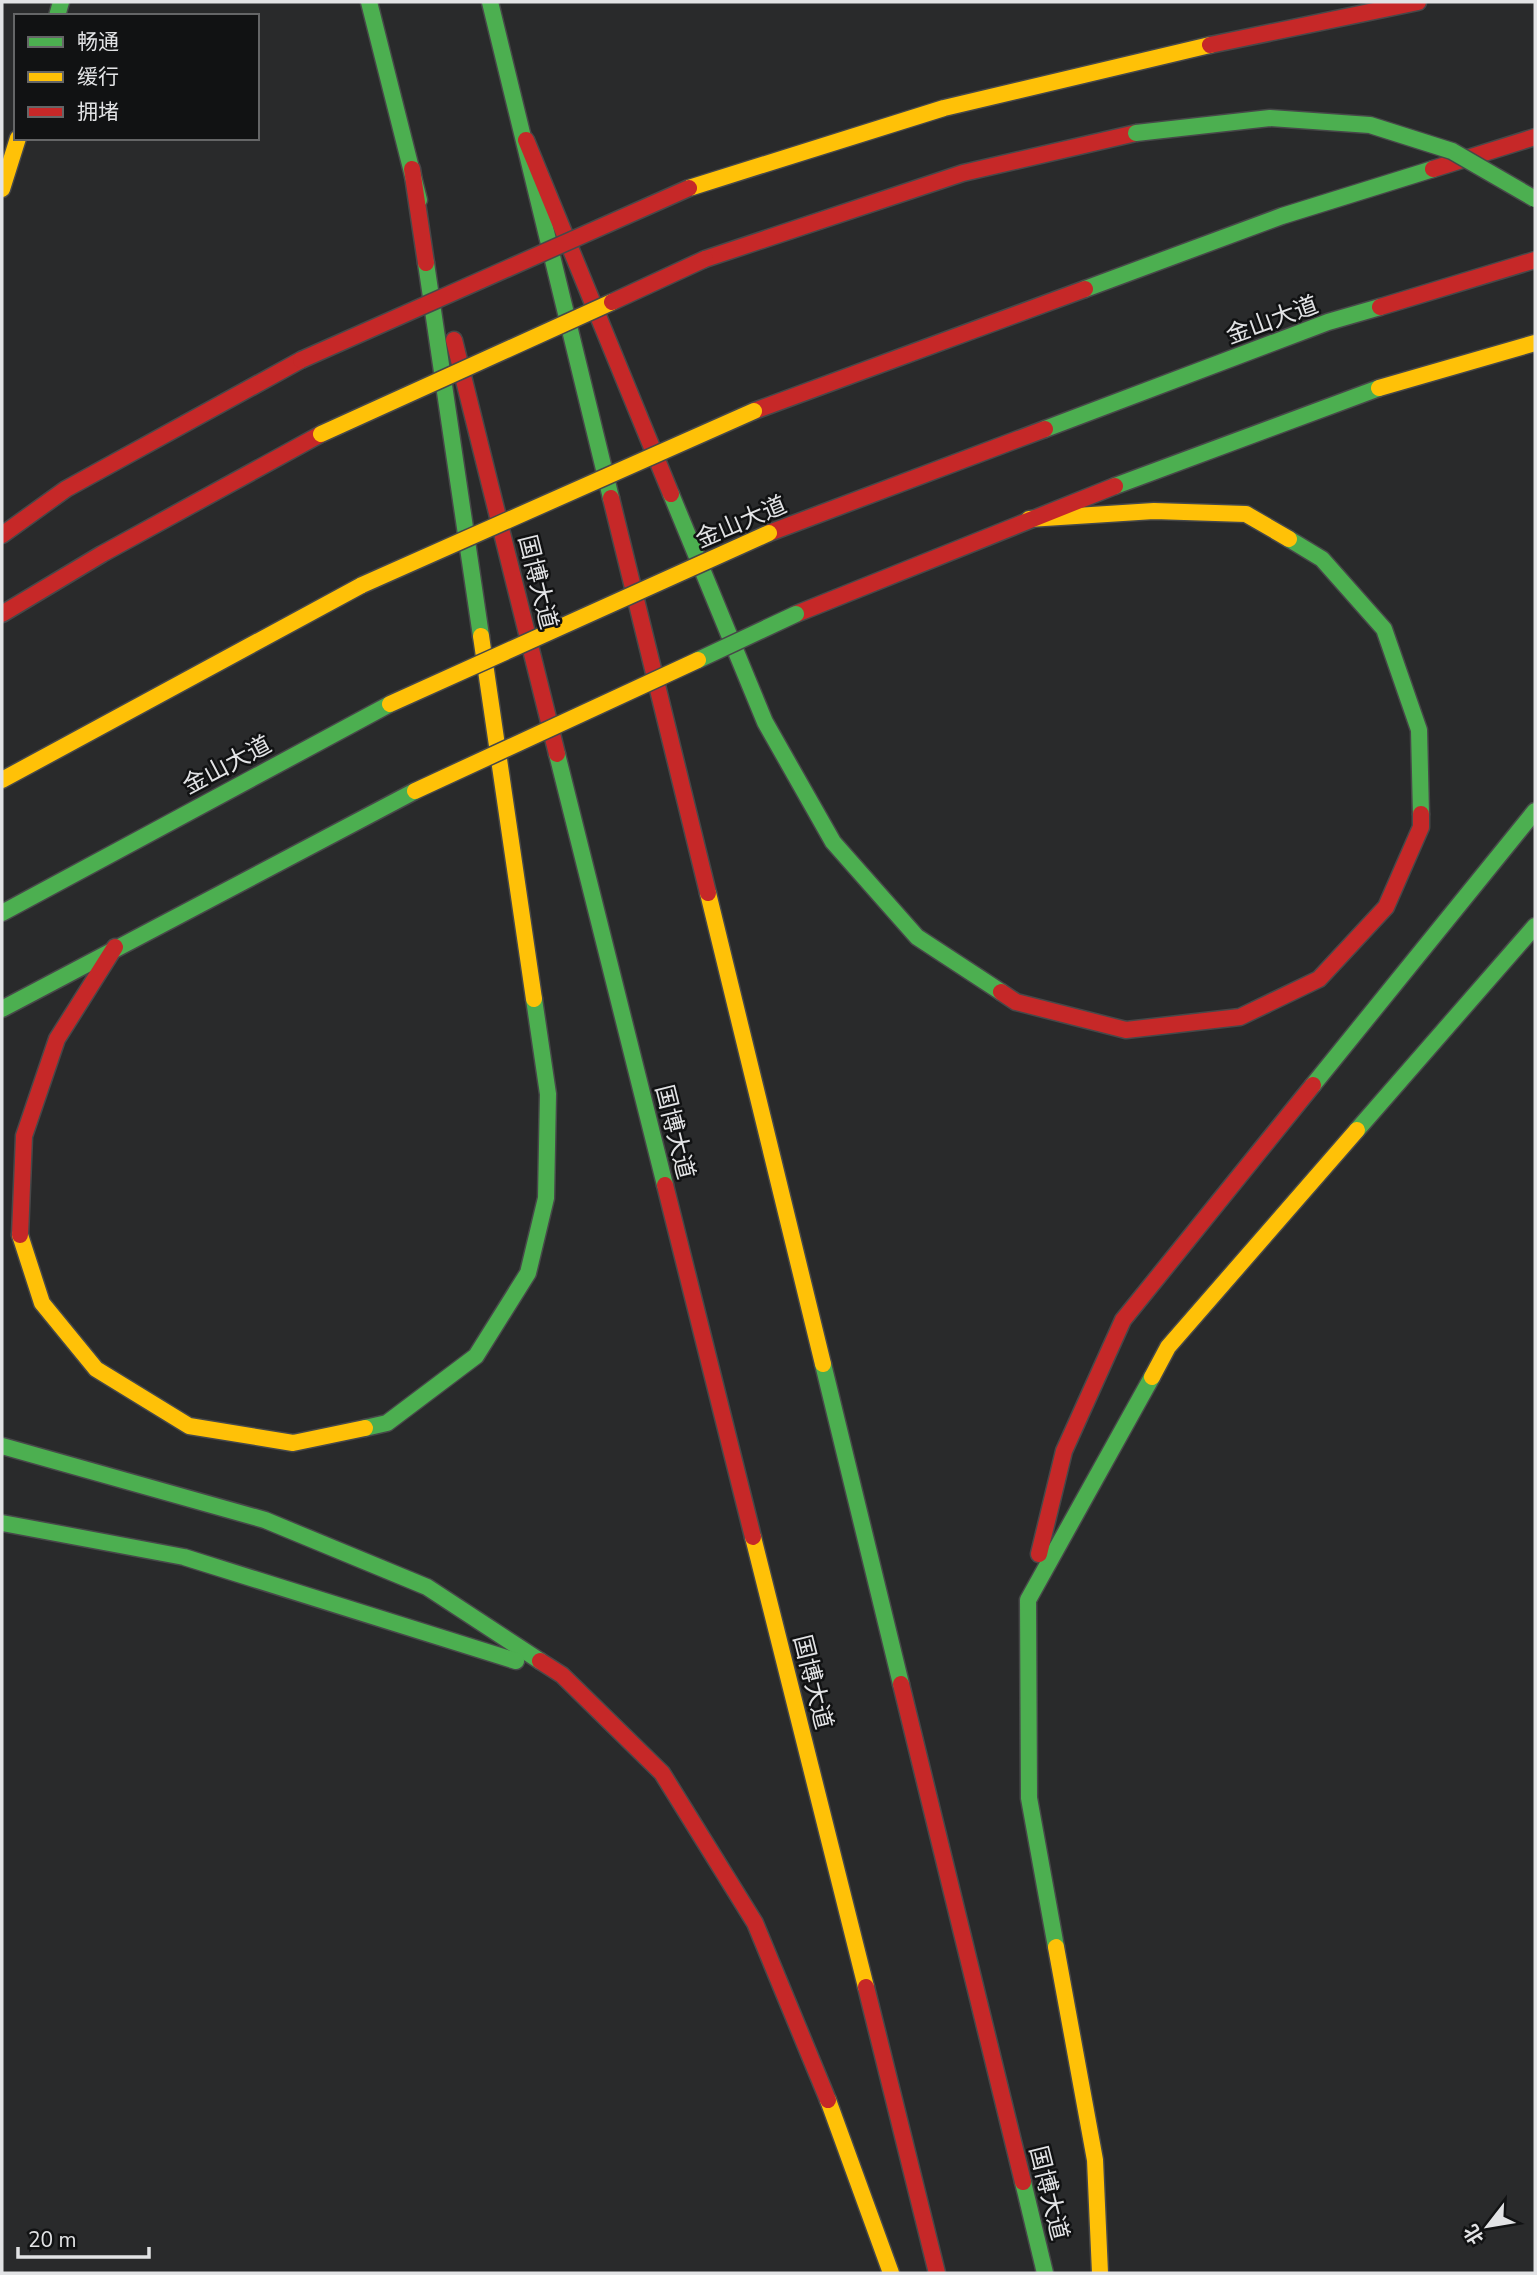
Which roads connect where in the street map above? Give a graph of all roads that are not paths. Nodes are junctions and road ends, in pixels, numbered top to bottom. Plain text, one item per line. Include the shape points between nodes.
1 (369, 2) edge
2 (490, 2) edge
3 (1418, 2) edge
4 (1535, 137) edge
5 (17, 140) edge
6 (526, 141) junction
7 (412, 169) junction
8 (2, 189) edge
9 (1535, 200) edge
10 (1535, 260) edge
11 (1535, 343) edge
12 (1029, 519) junction
13 (2, 535) edge
14 (2, 614) edge
15 (2, 780) edge
16 (1535, 811) edge
17 (2, 913) edge
18 (1535, 926) edge
19 (115, 947) junction
20 (2, 1009) edge
21 (2, 1446) edge
22 (2, 1523) edge
23 (1028, 1600) junction
24 (562, 1675) junction
25 (891, 2273) edge
26 (937, 2273) edge
27 (1045, 2273) edge
28 (1101, 2273) edge

1 - 7 main road, 国博大道
2 - 6 main road, 国博大道
3 - 13 main road, bridge via 944,108 689,188 301,360 66,489
4 - 15 main road, bridge via 1282,216 754,411 362,585
5 - 8 main road
6 - 12 main road via 765,722 833,842 917,937 1016,1002 1126,1030 1240,1017 1319,979 1386,907 1421,827 1419,730 1384,629 1322,559 1246,514 1154,511
6 - 27 main road, 国博大道
7 - 19 main road via 548,1094 545,1198 528,1273 476,1356 387,1423 293,1443 189,1426 96,1369 42,1303 18,1230 24,1136 57,1039
7 - 26 main road, 国博大道
9 - 14 main road, bridge via 1452,150 1370,125 1270,118 1136,133 963,173 705,259 321,434
10 - 17 main road, 金山大道, bridge via 1328,322 769,533 390,704
11 - 12 main road via 1352,396
12 - 19 main road, bridge via 796,614 415,791
16 - 23 main road via 1123,1320 1064,1451
18 - 23 main road via 1168,1347
19 - 20 main road
21 - 24 main road via 277,1525 427,1587
22 - 24 main road via 184,1557
23 - 28 main road via 1029,1798 1095,2161
24 - 25 main road via 662,1773 755,1923 826,2095

